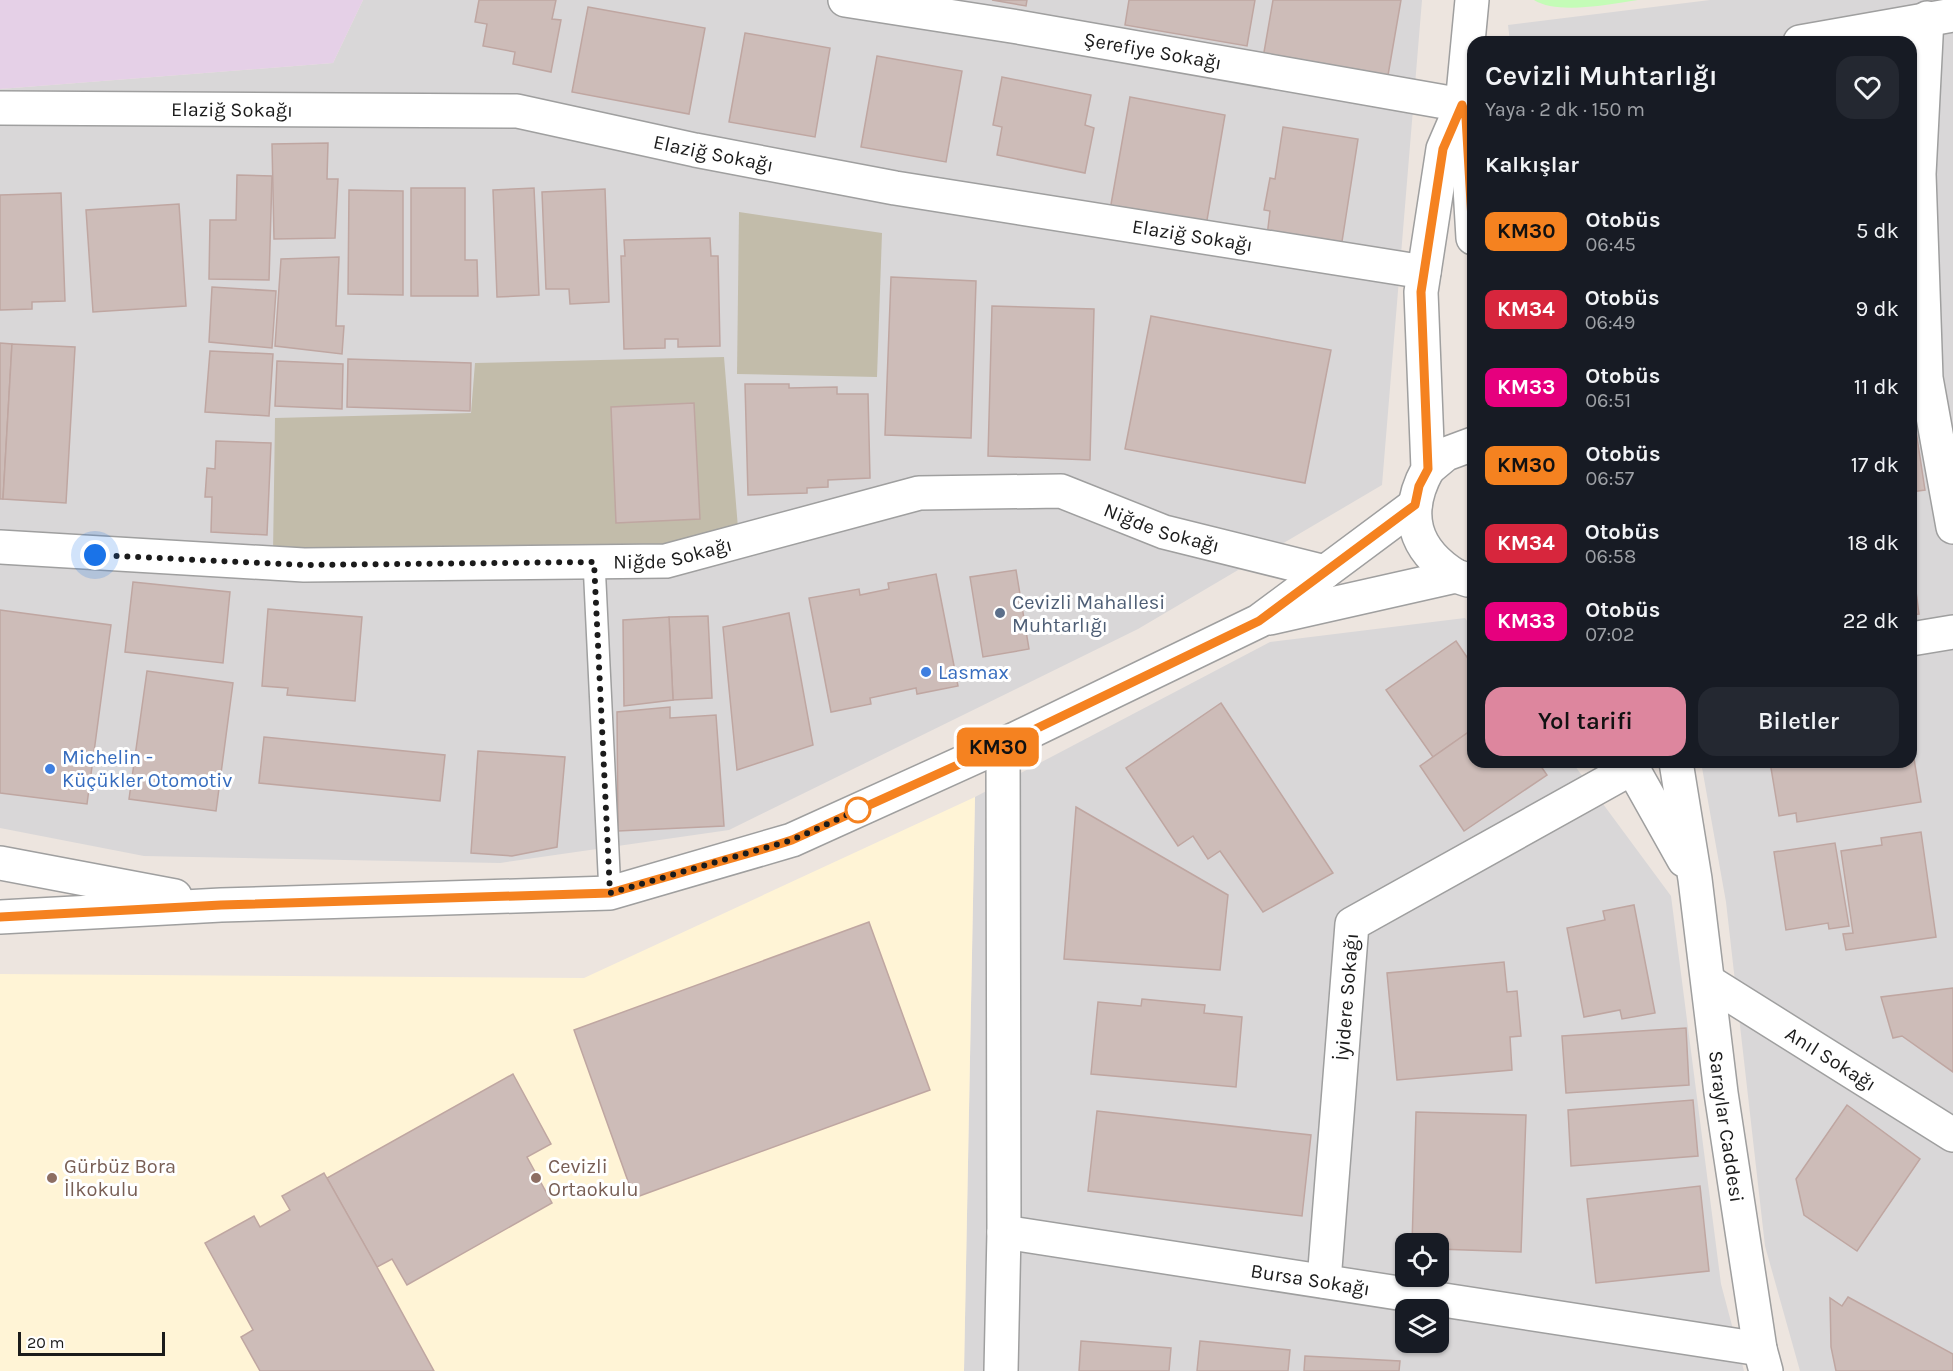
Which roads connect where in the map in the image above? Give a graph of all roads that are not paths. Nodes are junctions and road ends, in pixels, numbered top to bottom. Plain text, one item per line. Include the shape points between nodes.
1 (844, 0) edge
2 (1472, 0) edge
3 (1940, 17) edge
4 (1470, 36) edge
5 (1834, 36) edge
6 (1467, 104) edge
7 (0, 108) edge
8 (1467, 135) edge
9 (1424, 272) junction
10 (1467, 446) edge
11 (1428, 469) junction
12 (1415, 505) junction
13 (1953, 527) edge
14 (0, 547) edge
15 (594, 562) junction
16 (1325, 572) junction
17 (1465, 579) edge
18 (1259, 621) junction
19 (1953, 633) edge
20 (1917, 638) edge
21 (1003, 744) junction
22 (1626, 768) edge
23 (1633, 768) edge
24 (1677, 768) edge
25 (0, 863) edge
26 (1695, 879) junction
27 (610, 893) junction
28 (221, 905) junction
29 (0, 917) edge
30 (1709, 982) junction
31 (1953, 1135) edge
32 (1004, 1232) junction
33 (1324, 1281) junction
34 (1763, 1360) edge
35 (1001, 1371) edge

1 - 6 street, Şerefiye Sokağı
2 - 4 street
3 - 5 street
3 - 13 street via 1919,174 1926,378
6 - 8 street
6 - 9 street via 1443,149
7 - 9 street, Elaziğ Sokağı via 517,111 895,188
9 - 11 street via 1421,309
10 - 11 street via 1446,454
11 - 12 street
12 - 16 street
12 - 17 street via 1416,527 1424,548 1438,565
14 - 15 street, Niğde Sokağı via 304,565
15 - 16 street, Niğde Sokağı via 666,561 919,493 1061,491 1164,532
15 - 27 lane
16 - 18 street
17 - 18 street
18 - 21 street
19 - 20 street
21 - 27 street via 792,840
21 - 32 street
22 - 33 street, İyidere Sokağı via 1352,924
23 - 26 street, Saraylar Caddesi
24 - 26 street, Saraylar Caddesi
25 - 28 street
26 - 30 street, Saraylar Caddesi
27 - 28 street
28 - 29 street
30 - 31 street, Anıl Sokağı
30 - 34 street, Saraylar Caddesi via 1721,1093
32 - 33 street, Bursa Sokağı
32 - 35 street
33 - 34 street, Bursa Sokağı

